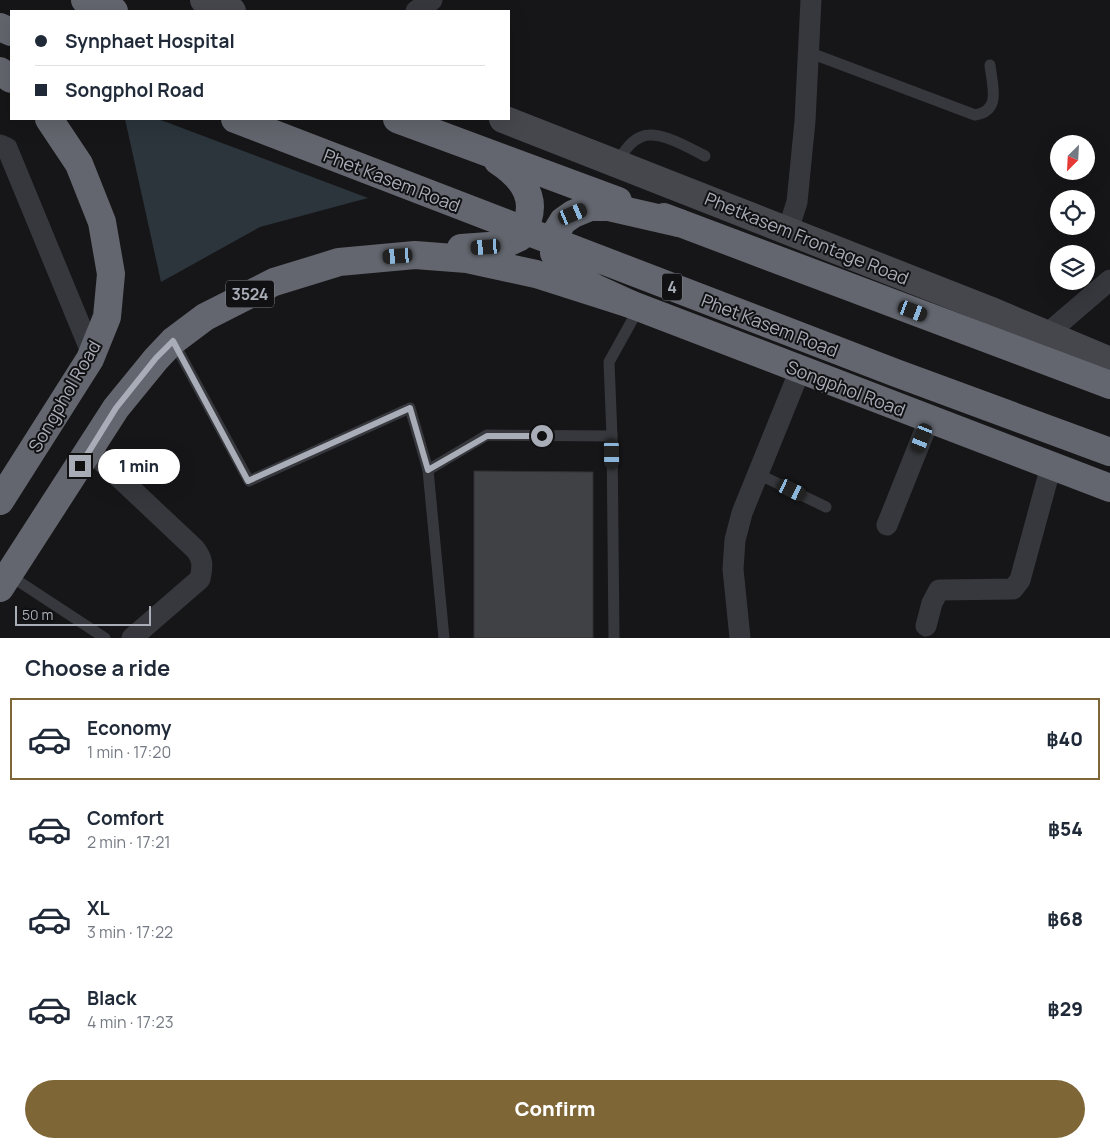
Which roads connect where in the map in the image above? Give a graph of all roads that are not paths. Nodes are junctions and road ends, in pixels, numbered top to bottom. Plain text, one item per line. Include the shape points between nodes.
1 (84, 0) edge
2 (204, 0) edge
3 (432, 0) edge
4 (811, 0) edge
5 (111, 10) edge
6 (229, 10) edge
7 (417, 10) edge
8 (808, 52) junction
9 (990, 65) dead end
10 (51, 120) edge
11 (70, 120) edge
12 (238, 120) edge
13 (400, 120) edge
14 (506, 120) edge
15 (0, 144) edge
16 (470, 147) junction
17 (705, 156) dead end
18 (616, 163) junction
19 (100, 214) junction
20 (679, 223) junction
21 (788, 230) junction
22 (415, 255) junction
23 (1110, 280) edge
24 (635, 306) junction
25 (1047, 334) junction
26 (173, 341) junction
27 (92, 354) junction
28 (1110, 361) edge
29 (800, 370) junction
30 (1110, 385) edge
31 (930, 420) junction
32 (612, 436) junction
33 (90, 450) junction
34 (1110, 452) edge
35 (1051, 466) junction
36 (428, 470) junction
37 (758, 474) junction
38 (1110, 488) edge
39 (0, 501) edge
40 (826, 507) dead end
41 (887, 525) dead end
42 (5, 582) edge
43 (926, 626) dead end
44 (105, 638) edge
45 (132, 638) edge
46 (444, 638) edge
47 (614, 638) edge
48 (740, 638) edge

1 - 5 highway
2 - 6 main road
3 - 7 street
4 - 8 street
8 - 9 lane via 975,115 983,114 994,101
8 - 21 street via 797,202
10 - 19 highway, Songphol Road via 79,164
11 - 19 highway via 88,163
12 - 34 highway, Phet Kasem Road / 4, bridge
13 - 16 highway
14 - 18 main road, Phetkasem Frontage Road
15 - 27 street via 6,148
16 - 20 highway
16 - 22 highway via 499,161 522,180 528,194 529,209 520,237 504,245 434,249
17 - 18 lane via 651,135 641,136 633,142
18 - 21 main road, Phetkasem Frontage Road
19 - 27 highway, Songphol Road via 111,274 107,317
20 - 24 highway via 609,207 590,206 563,221 555,234 554,253 560,268
20 - 30 highway
21 - 25 main road, Phetkasem Frontage Road
22 - 24 highway, Songphol Road / 3524 via 467,259 536,274
22 - 26 highway, Songphol Road / 3524 via 339,262 274,282 205,317
23 - 25 street
24 - 29 highway, Songphol Road
24 - 32 lane via 609,362
25 - 28 main road, Phetkasem Frontage Road
26 - 33 highway, Songphol Road / 3524 via 116,408
26 - 36 lane via 248,481 410,408
27 - 39 highway, Songphol Road
29 - 31 highway, Songphol Road
29 - 37 street
31 - 35 highway, Songphol Road
31 - 41 street
32 - 36 lane via 487,436
32 - 47 lane
33 - 42 highway, Songphol Road / 3524
33 - 45 street via 202,558 200,579
35 - 38 highway, Songphol Road
35 - 43 street via 1020,580 1013,589 939,590 932,602
36 - 46 lane
37 - 40 lane
37 - 48 street via 742,512 735,540 733,569
42 - 44 lane

